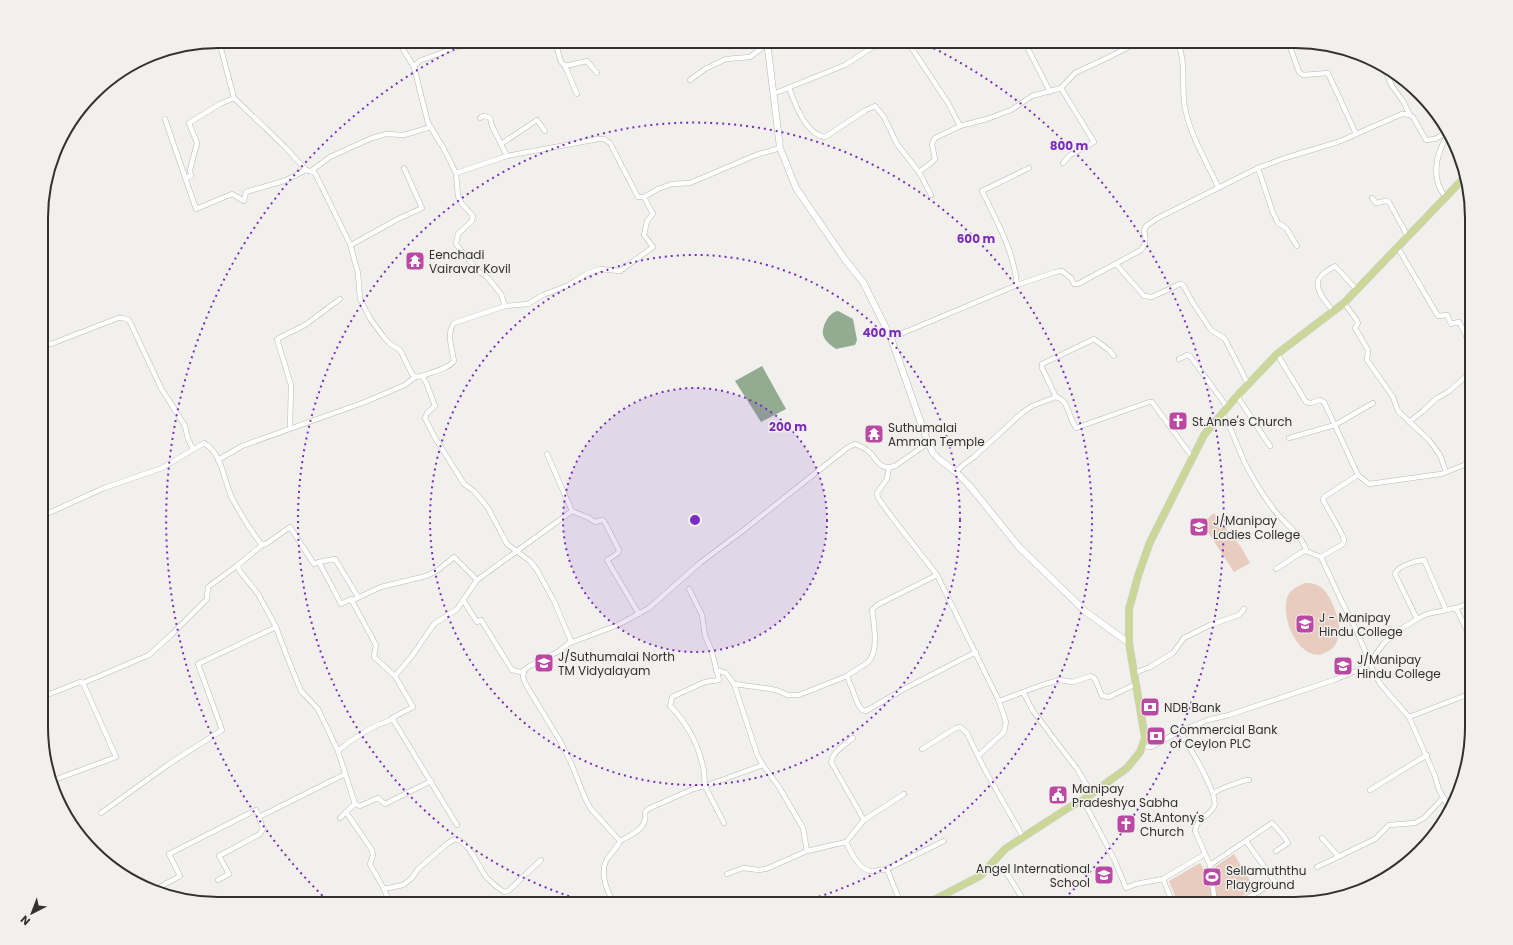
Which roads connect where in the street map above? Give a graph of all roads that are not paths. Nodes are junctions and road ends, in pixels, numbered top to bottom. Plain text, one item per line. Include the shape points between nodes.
1 (221, 48) edge
2 (402, 48) edge
3 (455, 48) edge
4 (557, 48) edge
5 (761, 48) edge
6 (768, 48) edge
7 (871, 48) edge
8 (911, 48) edge
9 (1028, 48) edge
10 (1127, 48) edge
11 (1180, 48) edge
12 (1290, 48) edge
13 (565, 66) junction
14 (414, 67) junction
15 (597, 73) dead end
16 (1387, 75) edge
17 (690, 80) dead end
18 (789, 88) junction
19 (1061, 88) junction
20 (1050, 92) junction
21 (578, 94) dead end
22 (773, 94) junction
23 (234, 98) junction
24 (1410, 115) junction
25 (480, 118) dead end
26 (166, 119) dead end
27 (960, 126) junction
28 (431, 127) junction
29 (545, 130) dead end
30 (1356, 134) junction
31 (1443, 135) edge
32 (1445, 139) edge
33 (501, 144) junction
34 (780, 148) junction
35 (507, 156) junction
36 (1063, 163) dead end
37 (404, 168) dead end
38 (1029, 168) dead end
39 (1258, 168) junction
40 (309, 170) junction
41 (919, 172) junction
42 (456, 173) junction
43 (185, 178) junction
44 (1461, 181) edge
45 (1218, 187) junction
46 (931, 195) dead end
47 (644, 197) junction
48 (1372, 198) dead end
49 (1446, 198) junction
50 (1408, 236) junction
51 (351, 245) junction
52 (1297, 246) dead end
53 (1398, 248) junction
54 (1116, 264) junction
55 (1017, 285) junction
56 (1357, 290) junction
57 (340, 299) dead end
58 (1344, 303) junction
59 (505, 306) junction
60 (1333, 311) junction
61 (1465, 333) edge
62 (892, 338) junction
63 (48, 343) edge
64 (1278, 354) junction
65 (1114, 356) dead end
66 (1179, 359) dead end
67 (422, 376) junction
68 (415, 377) junction
69 (1465, 377) edge
70 (1248, 384) junction
71 (1237, 396) junction
72 (1056, 397) junction
73 (1373, 403) dead end
74 (1225, 410) junction
75 (1409, 422) junction
76 (1335, 425) junction
77 (290, 428) junction
78 (1289, 438) dead end
79 (928, 443) junction
80 (1270, 446) dead end
81 (193, 449) junction
82 (547, 454) dead end
83 (1193, 458) junction
84 (218, 460) junction
85 (1465, 465) edge
86 (889, 467) junction
87 (956, 472) junction
88 (1446, 472) junction
89 (1358, 475) junction
90 (572, 511) junction
91 (48, 513) edge
92 (262, 545) junction
93 (1306, 551) junction
94 (516, 552) junction
95 (1321, 556) junction
96 (319, 562) junction
97 (238, 565) junction
98 (1276, 568) dead end
99 (938, 575) junction
100 (477, 580) junction
101 (690, 589) dead end
102 (358, 597) junction
103 (463, 600) junction
104 (352, 601) junction
105 (1465, 605) edge
106 (1456, 608) junction
107 (1244, 609) dead end
108 (1446, 610) junction
109 (639, 614) junction
110 (1417, 619) junction
111 (276, 627) junction
112 (1465, 627) edge
113 (570, 643) junction
114 (1129, 643) junction
115 (976, 652) junction
116 (1370, 662) junction
117 (716, 670) junction
118 (524, 673) junction
119 (1134, 673) junction
120 (395, 676) junction
121 (847, 676) junction
122 (83, 683) junction
123 (734, 684) junction
124 (1136, 684) junction
125 (1023, 692) junction
126 (48, 695) edge
127 (1465, 697) edge
128 (999, 701) junction
129 (1409, 717) junction
130 (393, 719) junction
131 (1180, 731) junction
132 (853, 738) dead end
133 (1142, 746) junction
134 (922, 749) dead end
135 (338, 751) junction
136 (1427, 755) junction
137 (978, 756) junction
138 (763, 765) junction
139 (344, 774) junction
140 (56, 779) edge
141 (1249, 780) dead end
142 (431, 781) junction
143 (705, 786) junction
144 (1370, 790) dead end
145 (1214, 793) junction
146 (904, 794) dead end
147 (1092, 794) junction
148 (1443, 798) junction
149 (1083, 800) junction
150 (1446, 803) edge
151 (355, 804) junction
152 (346, 812) junction
153 (100, 813) dead end
154 (259, 817) junction
155 (340, 818) dead end
156 (864, 820) junction
157 (724, 823) dead end
158 (458, 825) dead end
159 (1022, 837) junction
160 (1322, 838) dead end
161 (620, 841) junction
162 (944, 841) dead end
163 (1246, 841) junction
164 (846, 842) junction
165 (807, 851) junction
166 (1276, 851) dead end
167 (1205, 854) junction
168 (1338, 856) junction
169 (542, 860) dead end
170 (1210, 865) junction
171 (1317, 867) dead end
172 (887, 869) junction
173 (988, 869) junction
174 (727, 874) dead end
175 (1163, 879) junction
176 (218, 880) dead end
177 (160, 887) edge
178 (384, 889) junction
179 (387, 897) edge
180 (610, 897) edge
181 (899, 897) edge
182 (940, 897) edge
183 (1022, 897) edge
184 (1170, 897) edge
185 (1215, 897) edge
186 (1249, 897) edge

1 - 23 street
2 - 14 street
3 - 14 street via 419,61
4 - 13 street via 561,62
5 - 17 street via 750,57 726,59
6 - 22 main road
7 - 18 street via 845,65
8 - 27 street via 948,103
9 - 20 street
10 - 19 street via 1075,73
11 - 45 street via 1184,102 1189,122
12 - 30 street via 1299,72 1303,75 1328,73
13 - 15 street via 587,61
13 - 21 street
14 - 28 street
16 - 24 street
18 - 22 street
18 - 41 street via 810,130 819,136 824,137 875,106 884,117 897,144
19 - 20 street
19 - 36 street via 1094,142 1070,155
20 - 27 street via 1032,96 1011,110
22 - 34 main road
23 - 40 street
23 - 43 street via 189,123 197,143 190,170 191,176
24 - 30 street via 1402,114
24 - 31 street via 1426,140
25 - 33 street via 490,118
26 - 43 street
27 - 41 street via 935,138 932,144 935,159
28 - 40 street via 404,135 386,134 372,138 330,157
28 - 42 street
29 - 33 street via 537,120
30 - 39 street
32 - 49 street via 1436,161 1437,182
33 - 35 street
34 - 47 street via 756,155 690,183 672,184 658,189
34 - 62 main road via 796,188 863,282
35 - 42 street
35 - 47 street via 604,139 610,143 638,197
37 - 51 street via 422,208
38 - 55 street via 982,191 1001,229 1016,273
39 - 45 street
39 - 52 street via 1273,213
40 - 43 street via 284,181 246,192 244,201 232,194 196,209
40 - 51 street via 316,175
41 - 46 street
42 - 59 street via 458,196 473,216 472,221 458,234 456,244 501,294
44 - 49 main road
45 - 54 street via 1146,226 1146,245
47 - 59 street via 653,214 647,221 644,235 653,247 620,271 600,269 528,304
48 - 50 street via 1376,203 1389,202
49 - 50 main road
50 - 53 main road
51 - 68 street via 358,273 360,299 370,320 390,344 400,350
53 - 56 main road
53 - 61 street via 1438,316 1447,315 1451,324 1459,322
54 - 55 street via 1078,284 1074,284 1062,271
54 - 70 street via 1144,296 1152,297 1180,284 1183,285 1211,330 1225,339
55 - 62 street
56 - 58 main road
56 - 60 street via 1335,266 1321,276 1317,282 1318,288
57 - 77 street via 305,325 277,339 291,385
58 - 60 main road
58 - 75 street via 1358,323 1355,328 1368,350 1367,360 1393,397 1398,411
59 - 67 street via 454,323 449,334 454,360
60 - 64 main road
62 - 79 main road
63 - 81 street via 118,318 130,320 161,388 185,426
64 - 70 main road
64 - 76 street via 1306,402 1324,402
65 - 72 street via 1094,339 1042,364
66 - 74 street via 1190,356
67 - 68 street
67 - 94 street via 435,406 425,418 428,426 457,474 488,508 501,536
68 - 77 street via 405,385 365,402
69 - 75 street
70 - 71 main road
71 - 74 main road
71 - 80 street
72 - 83 street via 1065,404 1076,428 1152,402
72 - 87 street via 1032,406 1022,413
73 - 76 street
74 - 83 main road via 1204,435
74 - 93 street via 1244,462 1254,480 1275,511 1303,542
75 - 88 street via 1440,454
76 - 78 street
76 - 89 street
77 - 84 street via 242,446
79 - 86 street via 895,466
79 - 87 main road via 940,460
81 - 84 street via 204,443
81 - 91 street via 162,468 104,488
82 - 90 street
83 - 114 main road via 1150,542 1138,576 1130,608
84 - 92 street via 231,496 246,524
85 - 88 street
86 - 99 street via 888,479 877,493 878,498
86 - 109 street via 881,466 868,450 860,446 855,444 847,448 700,562
87 - 114 main road via 1019,547 1086,612
88 - 89 street via 1369,484
89 - 95 street via 1324,497 1323,500 1344,541
90 - 94 street
90 - 109 street via 595,522 604,521 619,550 607,560
92 - 96 street via 290,527 314,564
92 - 97 street
93 - 95 street
93 - 98 street
94 - 100 street
94 - 113 street via 530,561 537,570 554,601
95 - 116 street
96 - 102 street via 335,558
96 - 104 street via 341,604 351,599
97 - 111 street
97 - 122 street via 208,587 207,599 149,655
99 - 115 street
99 - 121 street via 877,605 872,610 874,649 869,661
100 - 102 street via 454,557 426,576 381,587
100 - 103 street
101 - 117 street via 702,615 705,636
102 - 104 street
103 - 118 street via 477,622 481,620 512,670
103 - 120 street via 457,609 434,624
104 - 120 street via 376,645 374,657
105 - 106 street
106 - 108 street
106 - 112 street
107 - 119 street via 1239,616 1210,625 1184,638 1173,653
108 - 110 street
108 - 110 street via 1424,560 1408,564 1398,569 1395,574
109 - 113 street via 618,625
110 - 116 street via 1384,643
111 - 135 street via 301,691 318,708
111 - 153 street via 198,664 222,730
113 - 118 street via 530,665
114 - 119 main road
115 - 121 street via 904,688 866,711 858,704
115 - 128 street
116 - 129 street via 1381,685
116 - 131 street via 1361,669 1334,680
117 - 123 street via 726,673
117 - 143 street via 719,680 705,682 672,697 670,706 678,714 695,743 703,767
118 - 161 street via 526,686 559,739 588,804
119 - 124 main road
120 - 130 street via 413,707
121 - 123 street via 799,695 787,695 771,689
122 - 126 street
122 - 140 street via 116,757
123 - 138 street via 758,757
124 - 125 street via 1109,697 1102,696 1091,676 1074,682 1060,680
124 - 133 main road via 1145,738
125 - 128 street
125 - 147 street via 1033,712 1077,769
127 - 129 street
128 - 137 street via 1006,722 1004,732
129 - 136 street
130 - 135 street via 377,725
130 - 142 street
131 - 133 street via 1151,747
131 - 145 street
132 - 156 street via 834,753 831,762
133 - 147 main road via 1127,768
134 - 137 street via 960,727 967,733
135 - 139 street
136 - 144 street
136 - 148 street
137 - 159 street
138 - 143 street
138 - 165 street via 803,828
139 - 151 street
139 - 154 street
141 - 145 street
142 - 151 street via 385,804 378,798 360,806
142 - 158 street
143 - 157 street
143 - 161 street via 648,809 645,812 644,824 635,833
145 - 167 street via 1215,805 1196,826 1195,831
146 - 156 street
147 - 149 main road
148 - 150 street
148 - 168 street via 1424,818 1415,823 1389,825 1375,839
149 - 159 main road
149 - 175 street via 1126,888
151 - 152 street
152 - 155 street
152 - 178 street via 372,850 370,864
154 - 176 street via 264,829 260,834 219,856 229,874
154 - 177 street via 256,810 169,854 180,876
156 - 164 street
159 - 173 main road via 1005,849
160 - 168 street
161 - 180 street via 606,860 602,874
162 - 172 street
163 - 166 street via 1272,823 1288,843
163 - 170 street
163 - 186 street via 1275,882
164 - 165 street
164 - 172 street via 862,867 870,871
165 - 174 street via 766,869 743,868
167 - 170 street
167 - 175 street
168 - 171 street
169 - 178 street via 504,892 488,880 468,846 455,839 448,842 403,885
170 - 185 street
172 - 181 street
173 - 182 main road via 980,876
173 - 183 street via 1006,872
175 - 184 street
178 - 179 street

